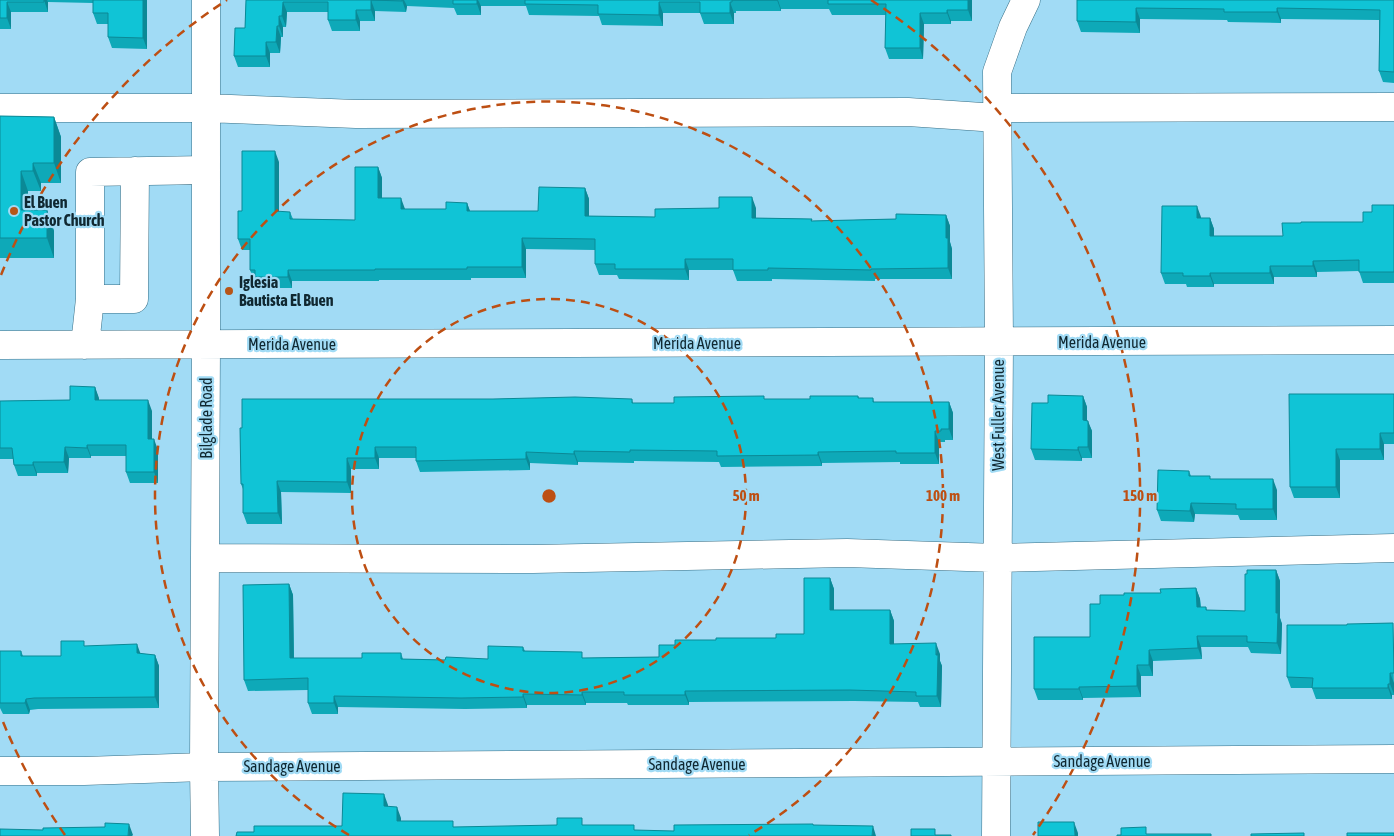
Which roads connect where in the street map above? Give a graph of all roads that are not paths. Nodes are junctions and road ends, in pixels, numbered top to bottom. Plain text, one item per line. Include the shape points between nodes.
1 (206, 0) edge
2 (1026, 0) edge
3 (1394, 107) edge
4 (0, 108) edge
5 (206, 108) junction
6 (997, 113) junction
7 (206, 170) junction
8 (135, 171) junction
9 (90, 299) junction
10 (1394, 340) edge
11 (999, 342) junction
12 (206, 344) junction
13 (85, 345) junction
14 (0, 346) edge
15 (1394, 548) edge
16 (205, 558) junction
17 (997, 558) junction
18 (1394, 759) edge
19 (996, 762) junction
20 (204, 767) junction
21 (0, 771) edge
22 (205, 836) edge
23 (996, 836) edge

1 - 5 street, Bilglade Road
2 - 6 street, West Fuller Avenue via 996,72
3 - 6 street
4 - 5 street
5 - 6 street via 356,114
5 - 7 street, Bilglade Road
6 - 11 street, West Fuller Avenue
7 - 8 street
7 - 12 street, Bilglade Road
8 - 9 street via 134,299
8 - 9 street via 90,172
9 - 13 street
10 - 11 street, Merida Avenue
11 - 12 street, Merida Avenue
11 - 17 street, West Fuller Avenue
12 - 13 street, Merida Avenue
12 - 16 street, Bilglade Road
13 - 14 street, Merida Avenue
15 - 17 street
16 - 17 street via 534,559 847,553
16 - 20 street, Bilglade Road
17 - 19 street, West Fuller Avenue
18 - 19 street, Sandage Avenue
19 - 20 street, Sandage Avenue
19 - 23 street, West Fuller Avenue
20 - 21 street, Sandage Avenue
20 - 22 street, Bilglade Road

